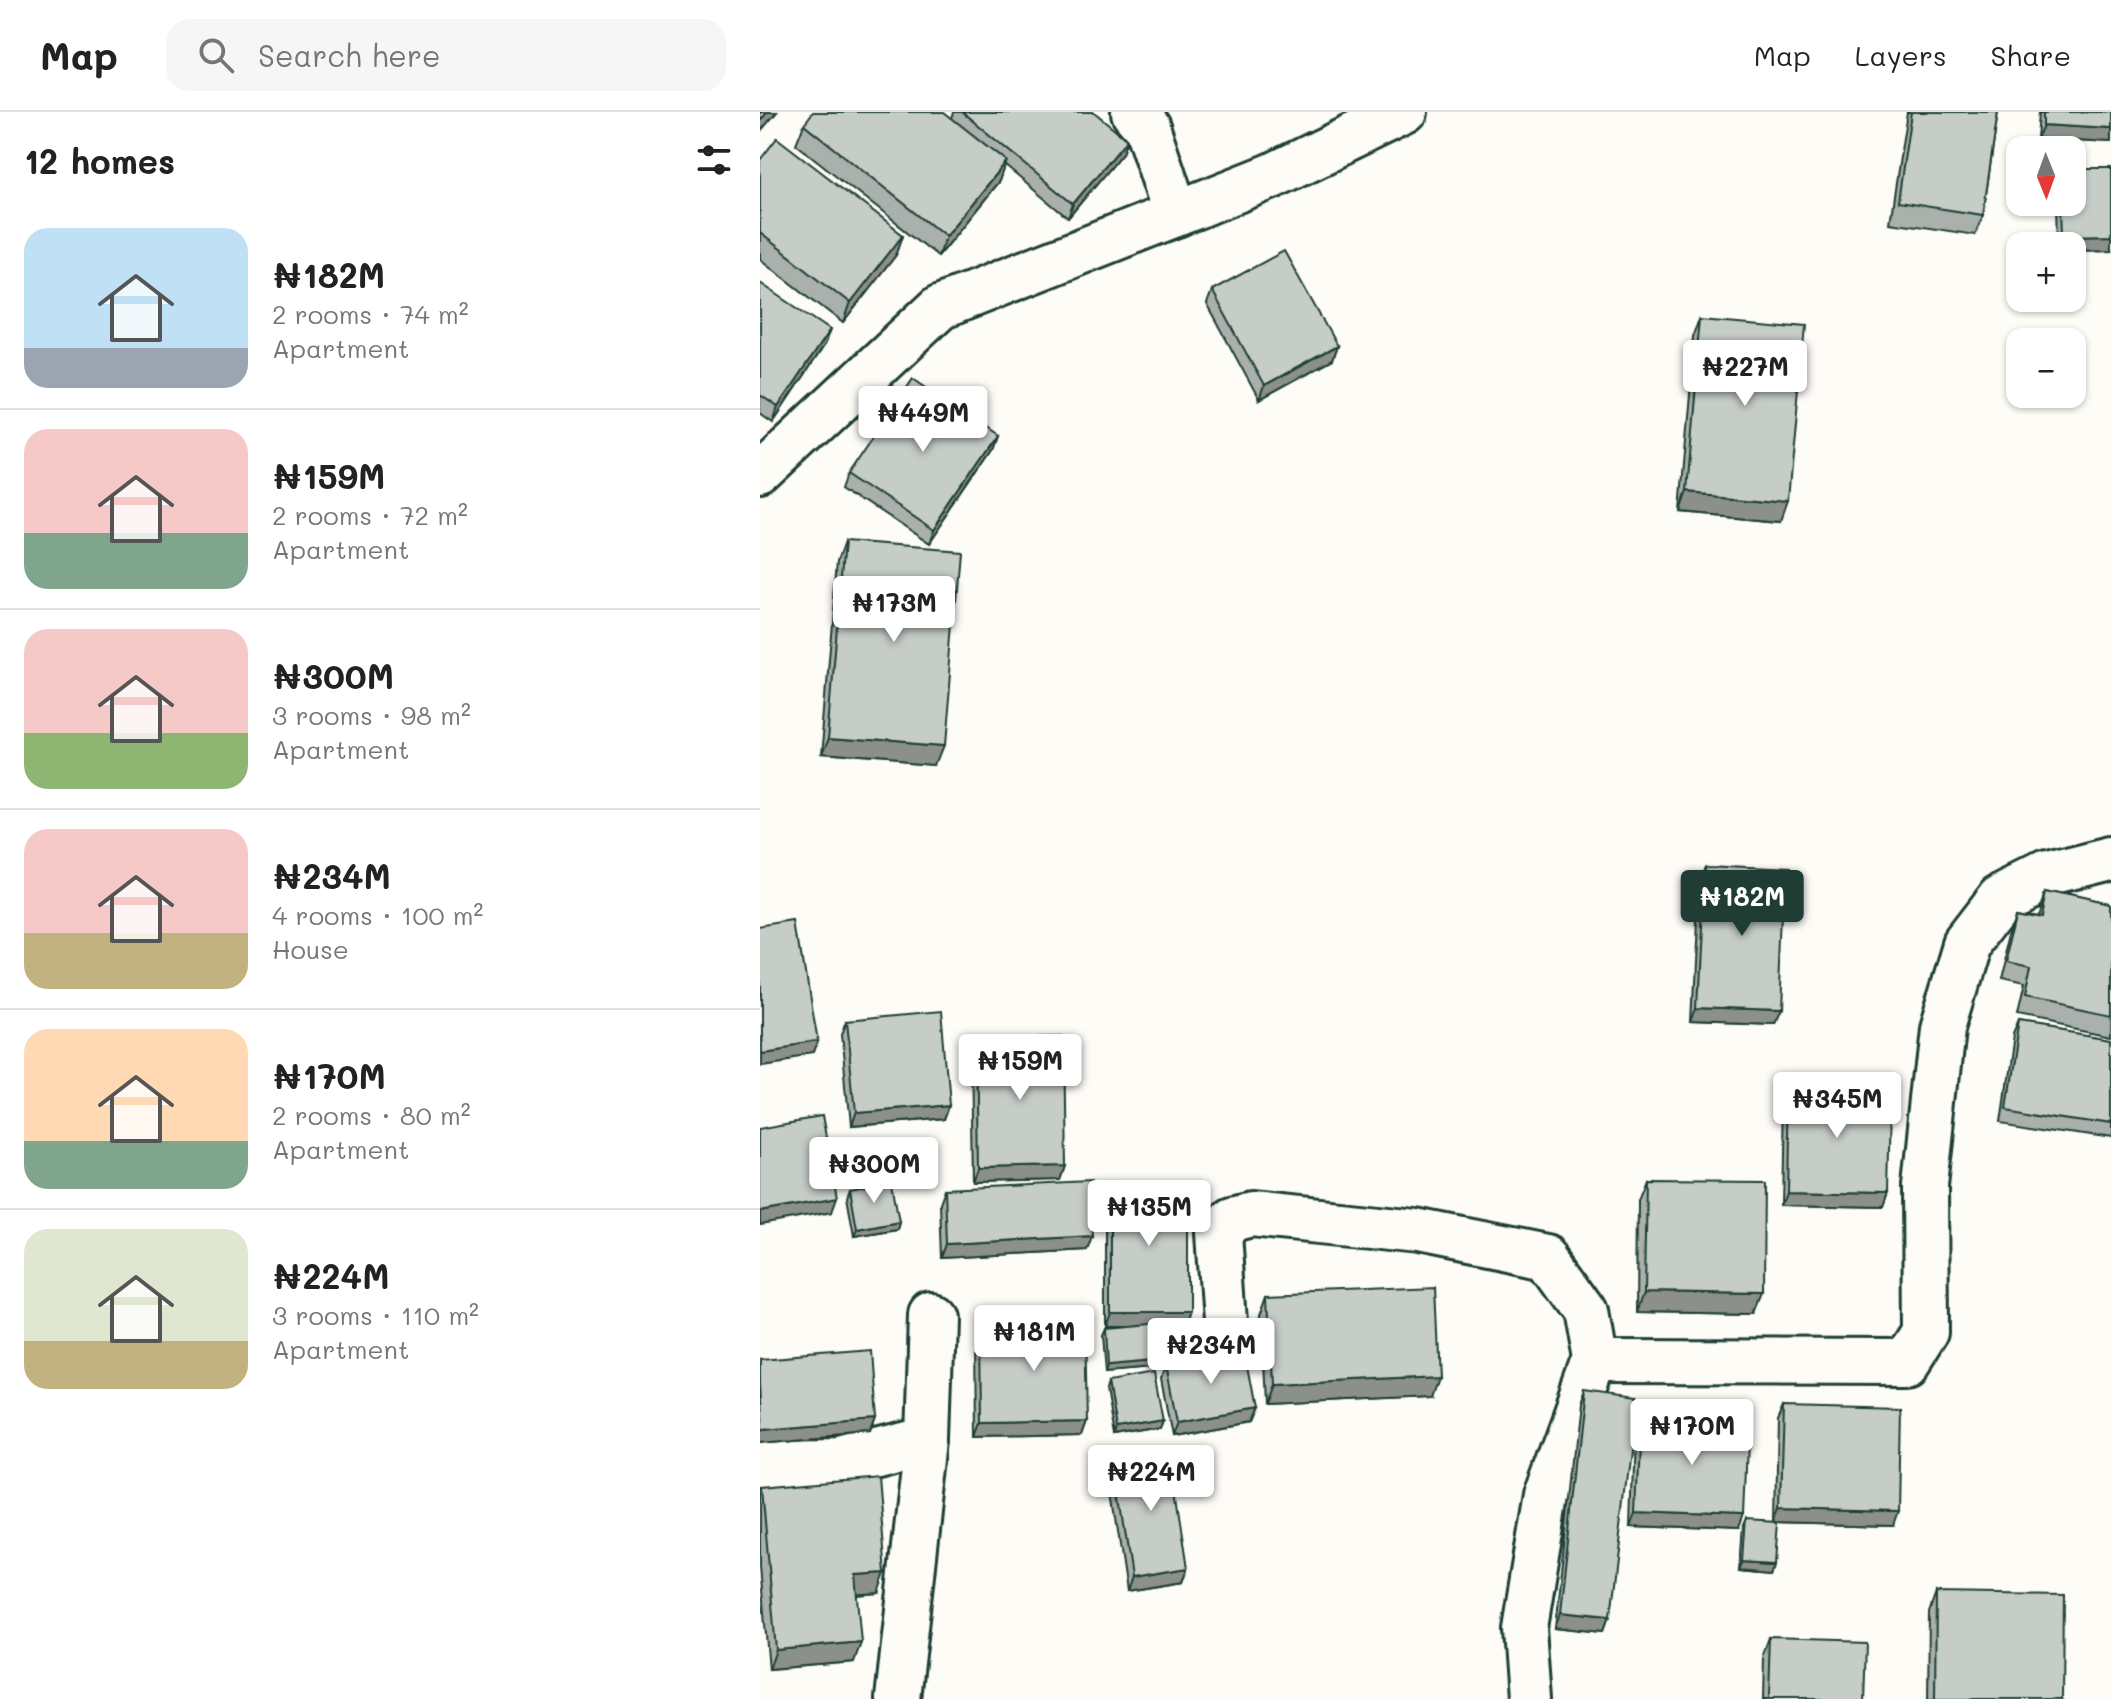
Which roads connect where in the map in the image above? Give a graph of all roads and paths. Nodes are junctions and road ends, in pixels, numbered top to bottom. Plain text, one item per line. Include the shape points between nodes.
1 (1134, 112) edge
2 (1404, 112) edge
3 (1176, 214) junction
4 (760, 475) edge
5 (2111, 860) edge
6 (931, 1315) dead end
7 (1226, 1337) dead end
8 (1595, 1361) junction
9 (927, 1440) junction
10 (760, 1463) edge
11 (898, 1699) edge
12 (1529, 1699) edge

1 - 3 street via 1147,127
2 - 3 street via 1272,176
3 - 4 street via 940,307
5 - 8 street via 2047,876 2001,899 1967,943 1938,1055 1925,1187 1926,1332 1907,1362
6 - 9 street
7 - 8 street via 1219,1233 1232,1219 1251,1214 1418,1231 1548,1257 1586,1310
8 - 12 street via 1546,1495 1524,1628
9 - 10 street via 841,1462
9 - 11 street

